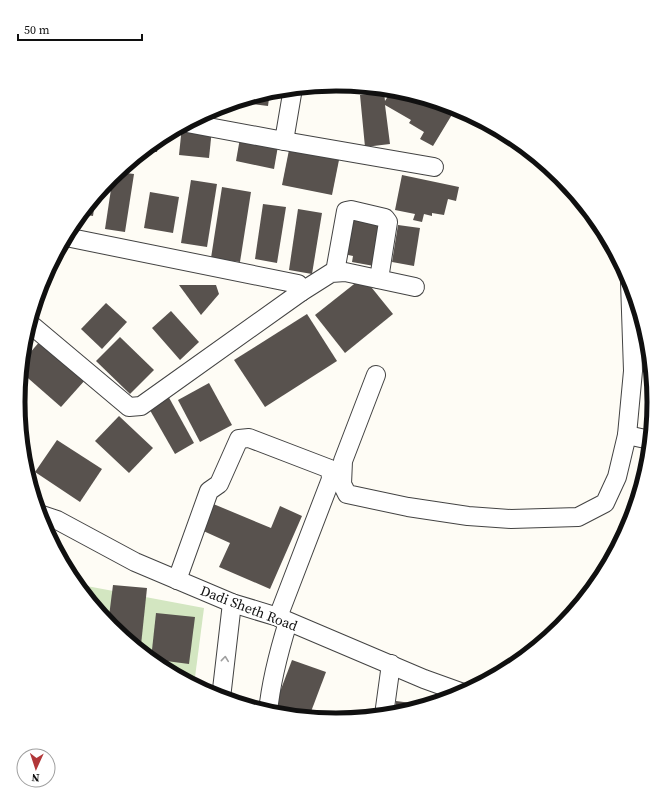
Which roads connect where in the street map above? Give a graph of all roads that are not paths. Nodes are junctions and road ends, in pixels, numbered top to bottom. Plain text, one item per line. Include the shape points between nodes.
1 (292, 94) edge
2 (195, 125) edge
3 (284, 141) junction
4 (434, 167) dead end
5 (72, 238) edge
6 (335, 268) junction
7 (380, 275) junction
8 (415, 287) dead end
9 (301, 292) junction
10 (631, 305) edge
11 (35, 327) edge
12 (376, 375) dead end
13 (627, 435) junction
14 (644, 439) edge
15 (47, 517) edge
16 (177, 580) junction
17 (232, 602) junction
18 (283, 620) junction
19 (391, 664) junction
20 (453, 690) edge
21 (222, 691) edge
22 (269, 705) edge
23 (385, 709) edge

1 - 3 street
2 - 3 street
3 - 4 street
5 - 9 street via 298,284
6 - 7 street via 345,272
6 - 7 street via 346,211 351,210 385,218 388,222
6 - 9 street
7 - 8 street
9 - 11 street via 140,406 129,407
10 - 13 street via 633,371
12 - 13 street via 343,461 342,484 347,494 468,516 511,519 578,517 605,503 617,477
13 - 14 street
15 - 16 street, Dadi Sheth Road via 135,562
16 - 17 street, Dadi Sheth Road
16 - 18 street via 209,491 219,484 240,439 249,438 330,469 331,479
17 - 18 street, Dadi Sheth Road
21 -> 17 street
18 - 19 street, Dadi Sheth Road
18 - 22 street
19 - 20 street, Dadi Sheth Road
19 - 23 street

